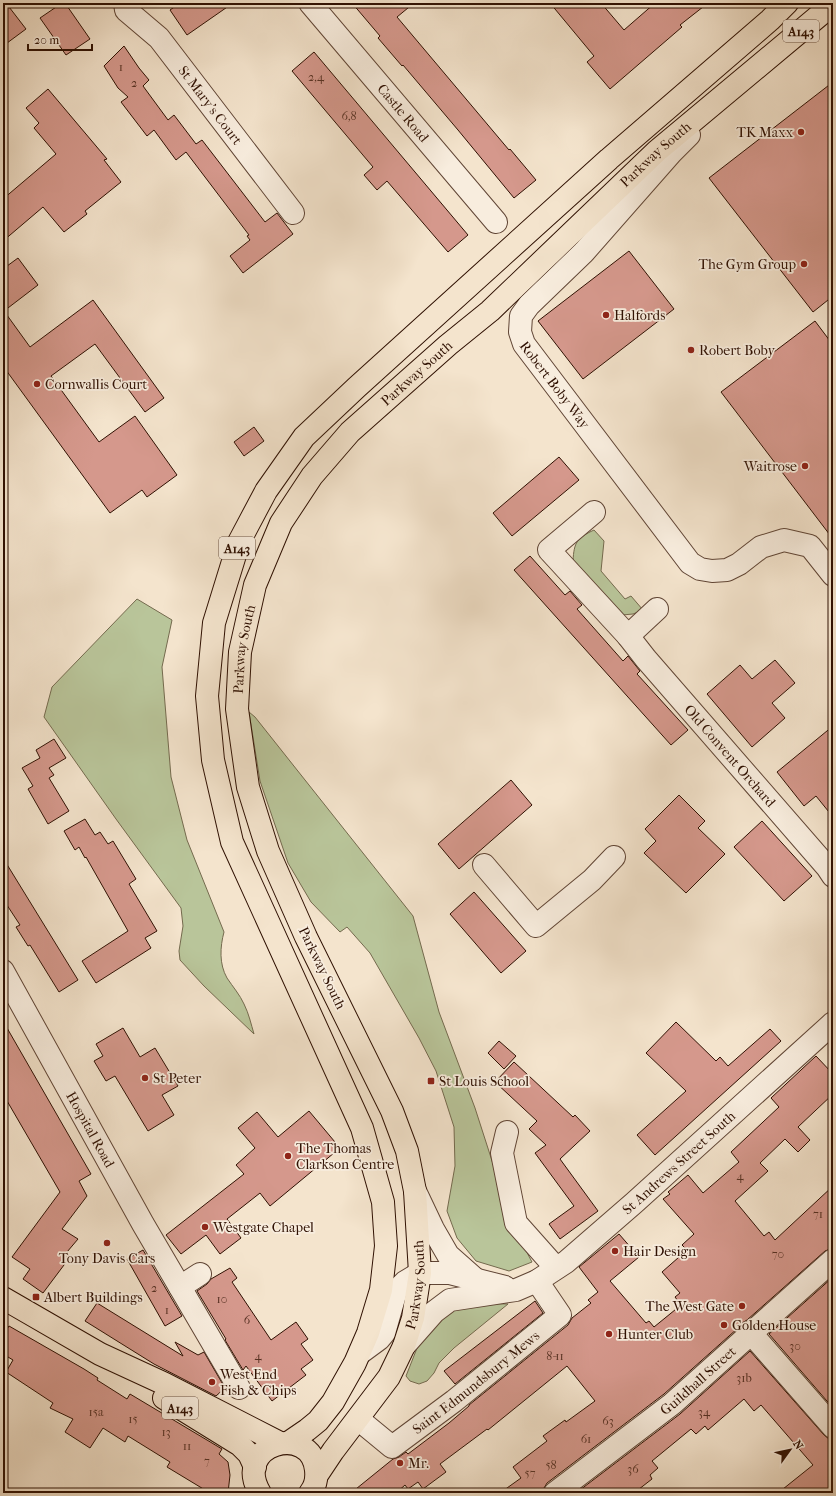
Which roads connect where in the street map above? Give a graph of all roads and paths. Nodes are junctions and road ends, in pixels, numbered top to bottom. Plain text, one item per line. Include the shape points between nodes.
1 (125, 3) edge
2 (310, 3) edge
3 (787, 3) edge
4 (833, 4) edge
5 (770, 58) junction
6 (293, 213) dead end
7 (496, 222) dead end
8 (594, 512) dead end
9 (833, 575) edge
10 (657, 609) dead end
11 (628, 636) junction
12 (614, 857) dead end
13 (484, 865) dead end
14 (833, 876) edge
15 (3, 971) edge
16 (833, 1023) edge
17 (507, 1132) dead end
18 (415, 1191) junction
19 (833, 1260) edge
20 (556, 1268) junction
21 (200, 1274) dead end
22 (420, 1274) junction
23 (475, 1280) junction
24 (538, 1280) junction
25 (180, 1287) junction
26 (516, 1290) junction
27 (3, 1298) edge
28 (750, 1332) junction
29 (404, 1346) junction
30 (360, 1353) junction
31 (100, 1354) junction
32 (239, 1388) dead end
33 (358, 1419) junction
34 (833, 1427) edge
35 (284, 1443) junction
36 (256, 1484) edge
37 (314, 1484) edge
38 (555, 1493) edge

1 - 6 street, St Mary's Court via 126,10 159,38
2 - 7 street, Castle Road
3 - 30 main road, Parkway South / A143 via 609,159 304,438 266,491 239,542 214,623 207,696 213,760 232,842 362,1128 382,1202 386,1246 381,1290
4 - 5 main road, Parkway South / A143
5 - 9 street, Robert Boby Way via 671,153 584,252 529,304 521,316 520,332 524,344 690,563 700,569 727,570 761,547 784,540 810,546
5 - 18 main road, Parkway South / A143 via 657,151 490,311 350,432 312,476 281,523 255,585 240,652 237,709 248,787 268,851 306,937 392,1111 407,1151
8 - 11 street, Old Convent Orchard via 549,550
10 - 11 street
11 - 14 street, Old Convent Orchard
12 - 13 street via 592,880 536,926
15 - 25 street, Hospital Road
16 - 20 street, St Andrews Street South via 634,1203
17 - 20 street via 502,1153 516,1223
18 - 22 main road, Parkway South / A143
18 - 23 street via 448,1255
19 - 28 street, Guildhall Street
20 - 24 street, St Andrews Street South
21 - 25 street
22 - 23 street via 450,1273
22 - 29 main road, Parkway South / A143 via 413,1318
22 - 30 street via 404,1282 396,1291 384,1333
23 - 26 street
24 - 26 street, St Andrews Street South
24 - 33 street, Saint Edmundsbury Mews via 560,1315 454,1401 392,1447
25 - 32 street, Hospital Road
26 - 29 street, St Andrews Street South via 450,1300 434,1312
27 - 31 main road, A143
28 - 34 street
28 - 38 street, Guildhall Street via 672,1404
29 - 33 main road, Parkway South / A143 via 389,1377
30 - 35 main road, Parkway South / A143 via 318,1421 308,1430
31 - 35 main road, A143
31 - 36 main road, A143 via 159,1396 240,1445 249,1454
33 - 37 main road, Parkway South / A143 via 333,1451
35 - 36 main road, A143 via 272,1446 258,1458
35 - 37 main road, A143 via 297,1445 312,1457 316,1466

